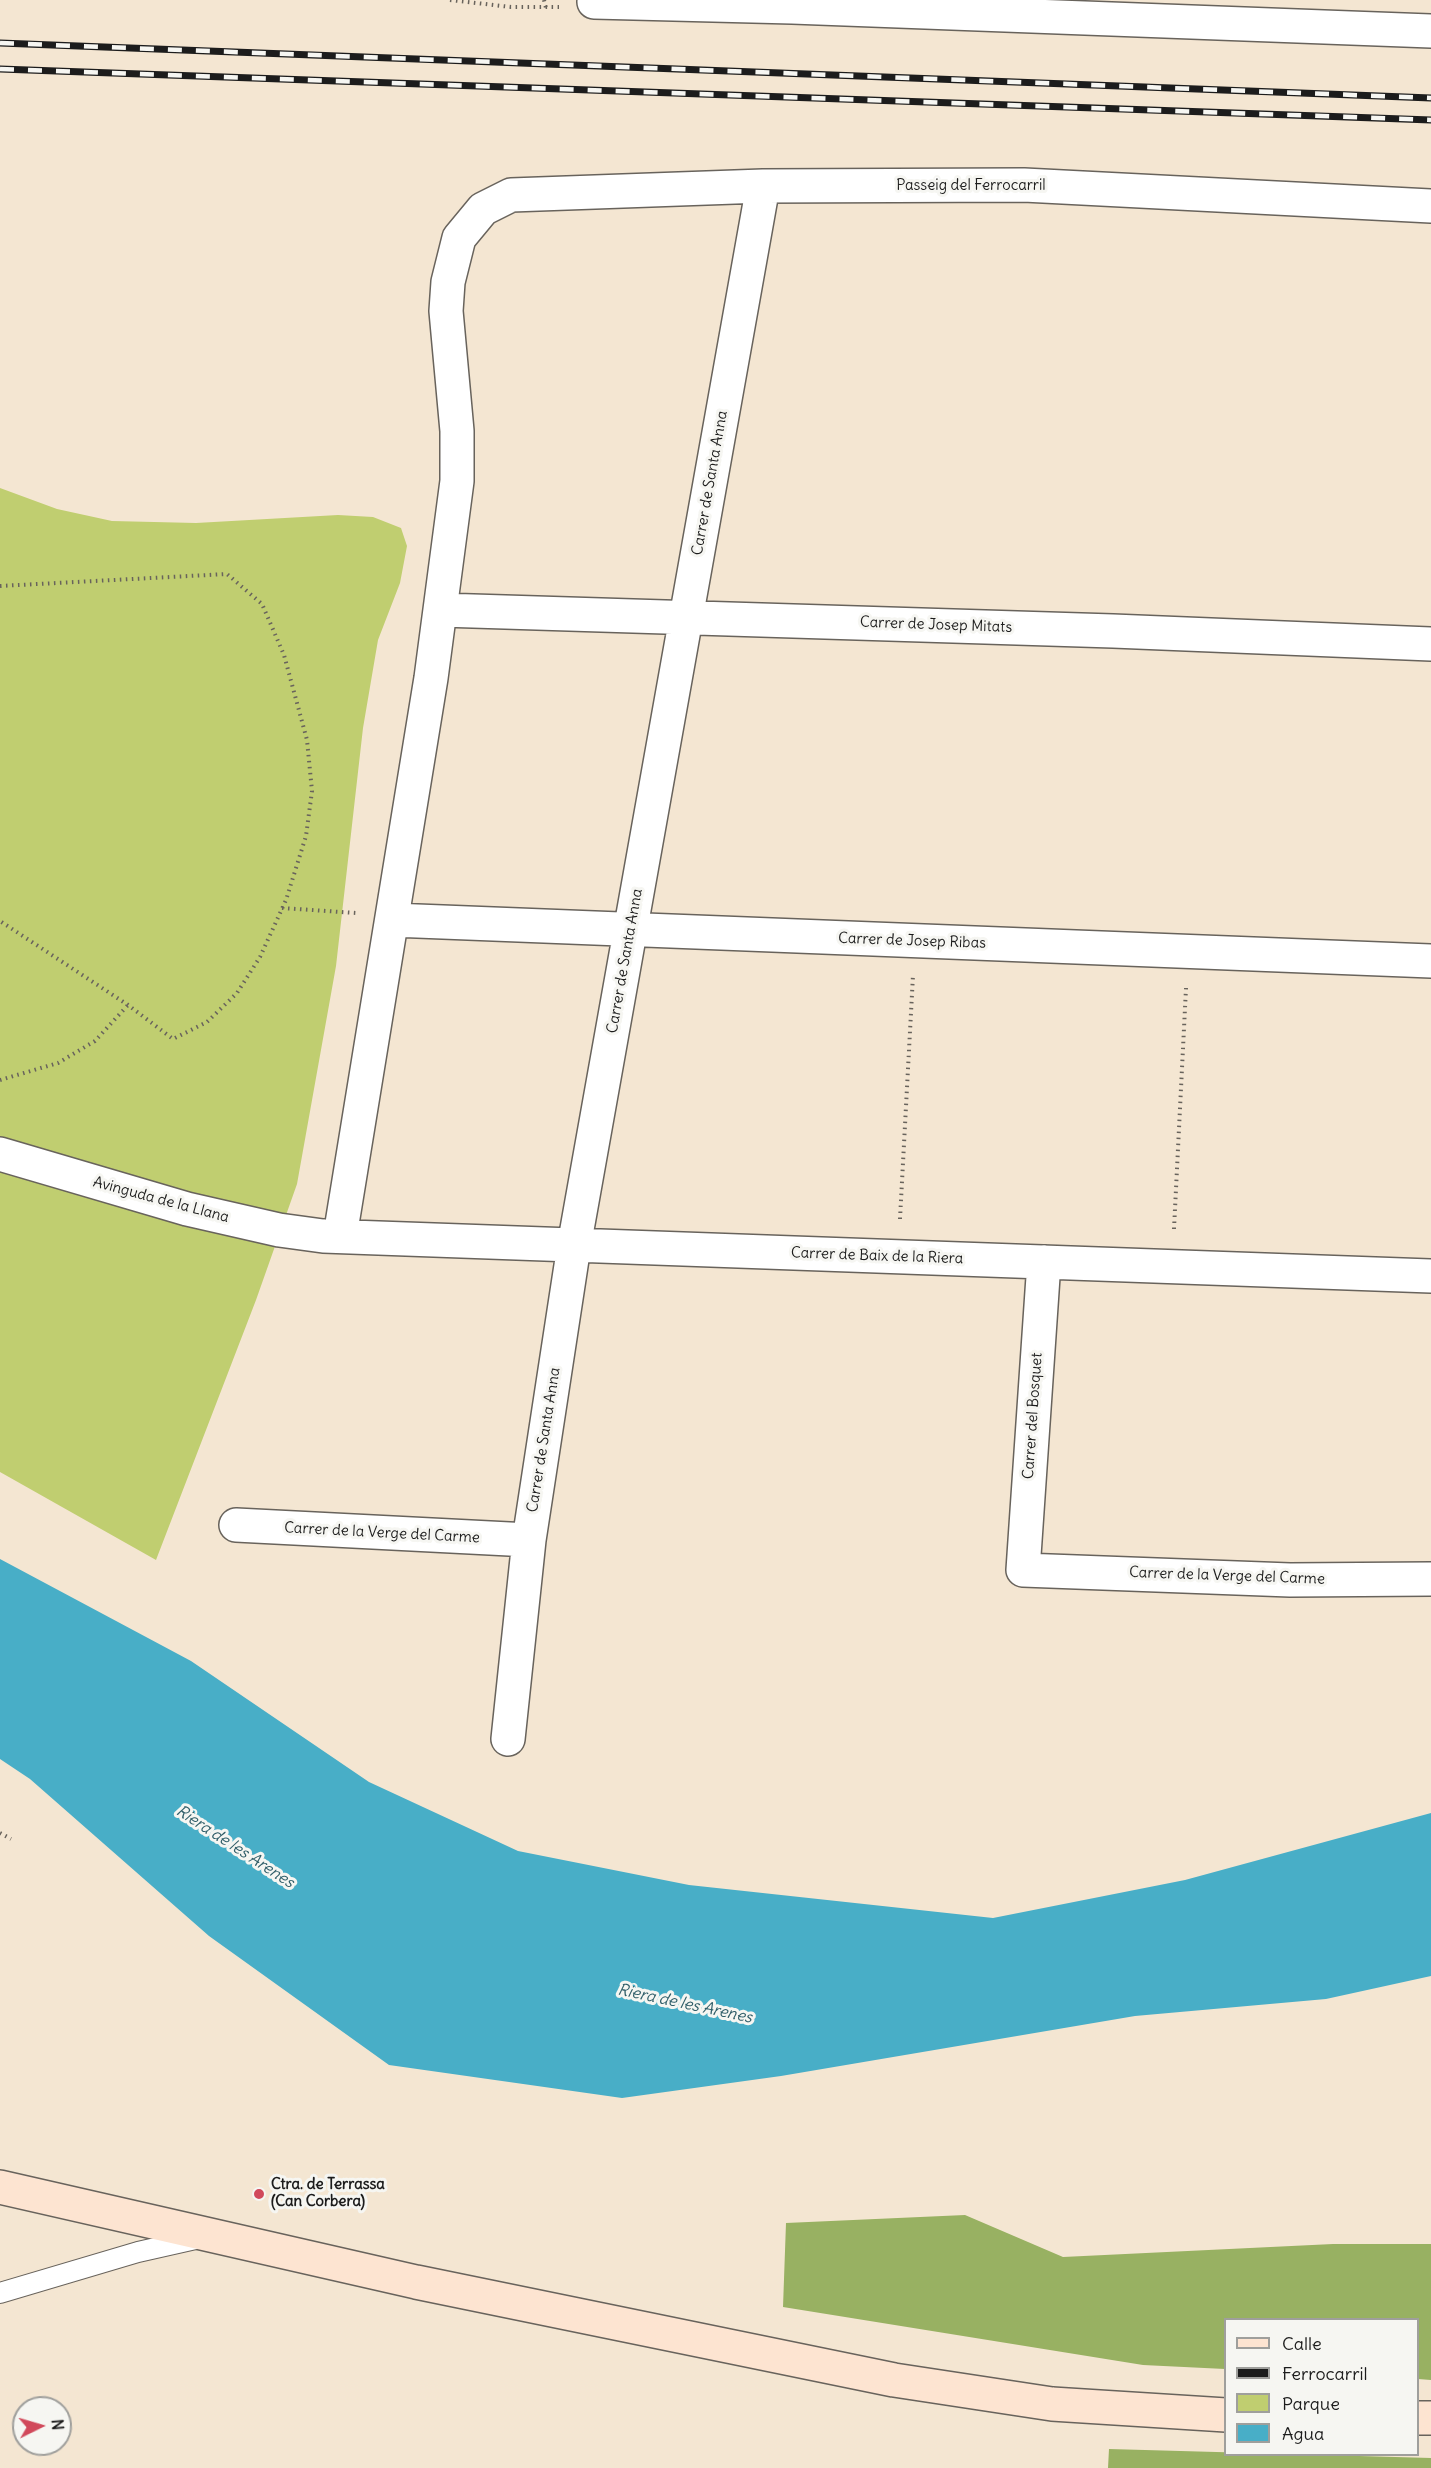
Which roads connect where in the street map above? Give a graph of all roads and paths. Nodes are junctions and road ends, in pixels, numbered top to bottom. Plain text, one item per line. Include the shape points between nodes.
1 (450, 0) edge
2 (544, 0) edge
3 (594, 2) joint
4 (792, 3) edge
5 (546, 8) junction
6 (1431, 31) edge
7 (763, 186) junction
8 (1431, 207) edge
9 (0, 586) edge
10 (441, 610) junction
11 (685, 618) junction
12 (1431, 644) edge
13 (282, 908) junction
14 (393, 920) junction
15 (0, 921) edge
16 (630, 931) junction
17 (915, 942) junction
18 (1188, 951) junction
19 (1431, 961) edge
20 (128, 1005) junction
21 (0, 1080) edge
22 (0, 1154) edge
23 (332, 1236) junction
24 (574, 1246) junction
25 (898, 1257) junction
26 (1044, 1263) junction
27 (1172, 1267) junction
28 (1431, 1276) edge
29 (236, 1525) dead end
30 (529, 1540) junction
31 (1023, 1570) joint
32 (1431, 1579) edge
33 (508, 1739) dead end
34 (0, 1833) edge
35 (11, 1839) dead end
36 (0, 2187) edge
37 (211, 2235) junction
38 (0, 2293) edge
39 (1224, 2415) edge

1 - 5 path
2 - 5 path
3 - 4 street
3 - 5 path
4 - 6 street
7 - 8 street, Passeig del Ferrocarril via 1024,185
7 - 10 street, Passeig del Ferrocarril via 511,195 483,209 469,224 456,248 448,282 446,311 458,431 457,481
7 - 11 street, Carrer de Santa Anna
9 - 13 path via 227,574 262,604 284,655 307,740 312,791 306,836
10 - 11 street, Carrer de Josep Mitats
10 - 14 street
11 - 12 street, Carrer de Josep Mitats
11 - 16 street, Carrer de Santa Anna
13 - 14 path via 369,914
13 - 20 path via 260,957 237,993 207,1022 173,1039
14 - 16 street, Carrer de Josep Ribas
14 - 23 street
15 - 20 path
16 - 17 street, Carrer de Josep Ribas
16 - 24 street, Carrer de Santa Anna
17 - 18 street, Carrer de Josep Ribas
17 - 25 path
18 - 19 street, Carrer de Josep Ribas
18 - 27 path
20 - 21 path via 95,1041 58,1063
22 - 23 street, Avinguda de la Llana via 187,1209 279,1230
23 - 24 street, Carrer de Baix de la Riera
24 - 25 street, Carrer de Baix de la Riera
24 - 30 street, Carrer de Santa Anna
25 - 26 street, Carrer de Baix de la Riera
26 - 27 street, Carrer de Baix de la Riera
26 - 31 street, Carrer del Bosquet
27 - 28 street, Carrer de Baix de la Riera
29 - 30 street, Carrer de la Verge del Carme
30 - 33 street, Carrer de Santa Anna
31 - 32 street, Carrer de la Verge del Carme via 1290,1580
34 - 35 path
36 - 37 main road
37 - 38 lane via 129,2254
37 - 39 main road via 416,2282 894,2380 1052,2404

